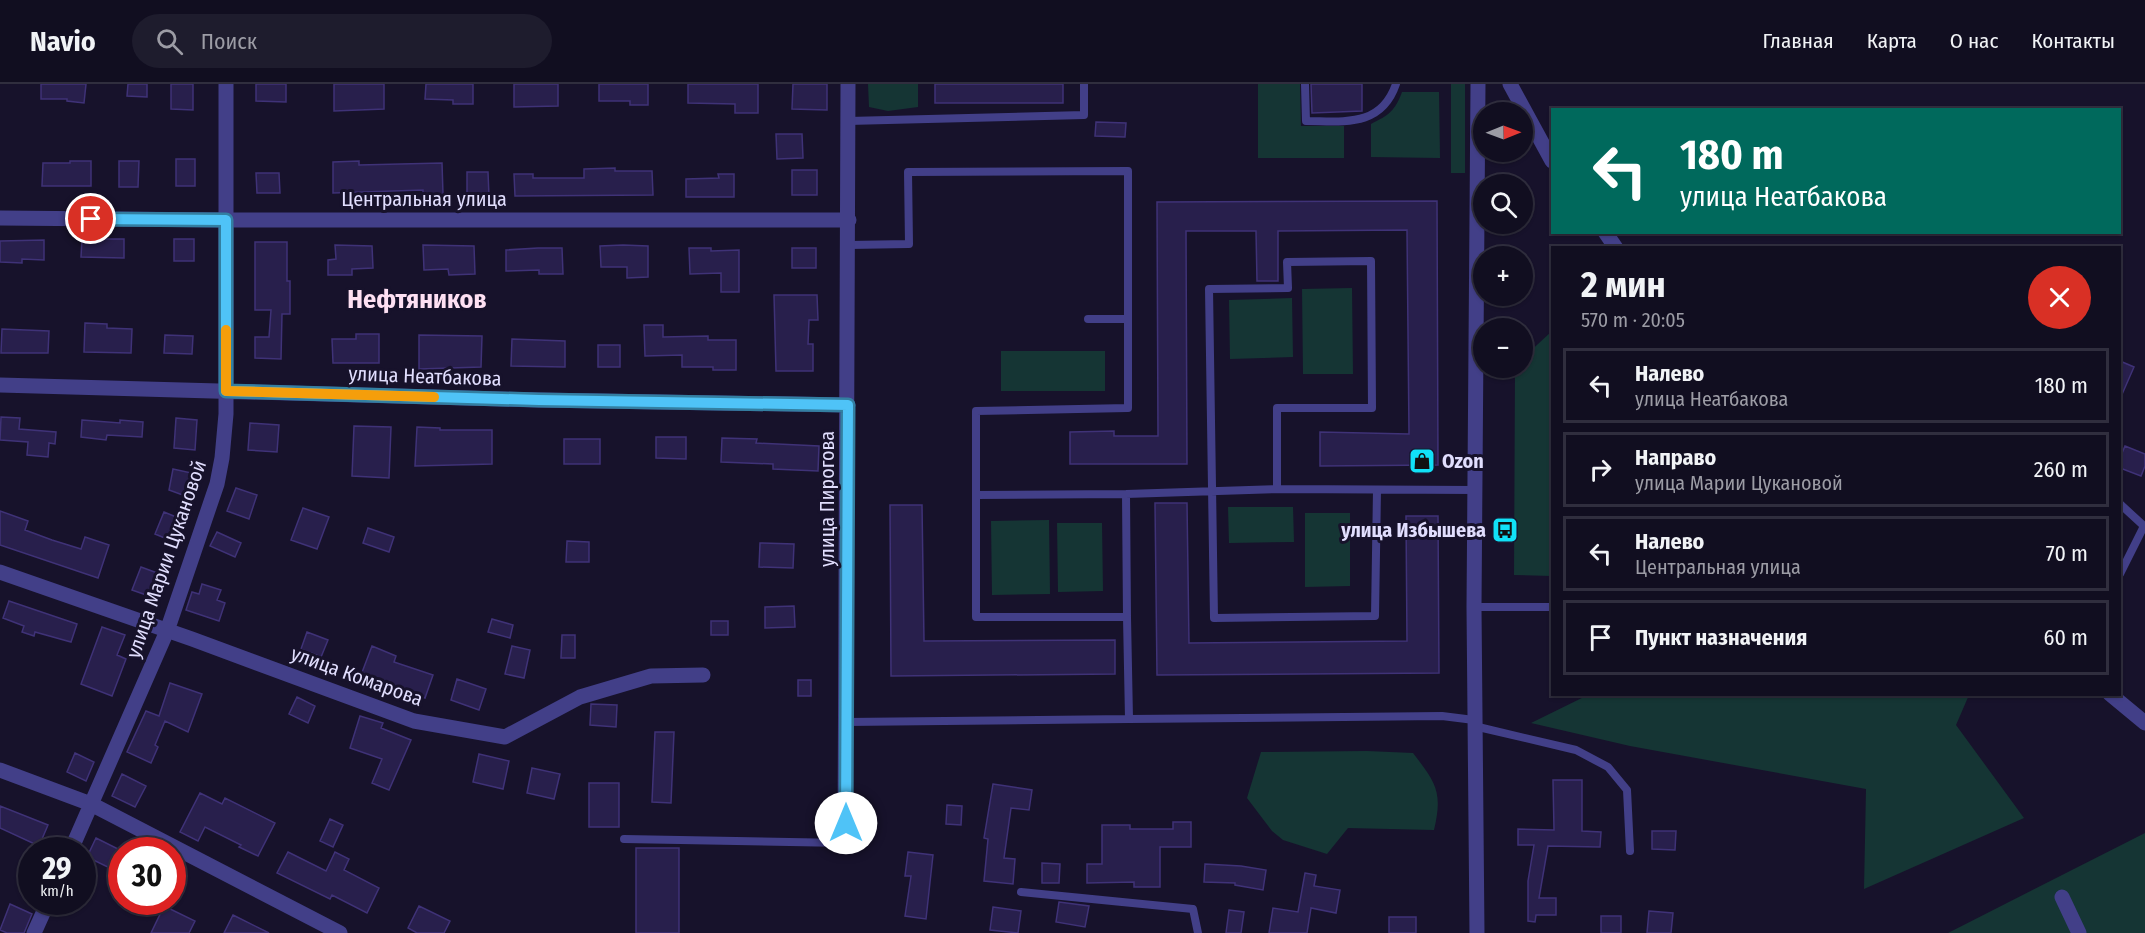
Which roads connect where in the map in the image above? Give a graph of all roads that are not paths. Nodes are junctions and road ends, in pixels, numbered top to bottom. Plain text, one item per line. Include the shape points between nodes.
1 (226, 84) edge
2 (848, 84) edge
3 (1084, 84) edge
4 (1305, 84) edge
5 (1396, 84) edge
6 (1478, 84) edge
7 (1510, 84) edge
8 (848, 121) junction
9 (1551, 159) edge
10 (0, 218) edge
11 (226, 220) junction
12 (849, 220) junction
13 (849, 245) junction
14 (1088, 319) dead end
15 (1127, 319) junction
16 (0, 385) edge
17 (226, 391) junction
18 (848, 405) junction
19 (1277, 489) junction
20 (1377, 490) junction
21 (1475, 490) junction
22 (1211, 492) junction
23 (1126, 494) junction
24 (976, 495) junction
25 (2121, 505) edge
26 (0, 572) edge
27 (2121, 572) edge
28 (1551, 607) edge
29 (1474, 608) junction
30 (1127, 617) junction
31 (167, 631) junction
32 (703, 675) dead end
33 (2112, 696) edge
34 (1129, 719) junction
35 (846, 722) junction
36 (1474, 723) junction
37 (2145, 723) edge
38 (0, 770) edge
39 (91, 804) junction
40 (76, 837) edge
41 (624, 839) dead end
42 (846, 843) joint
43 (1630, 851) dead end
44 (1021, 892) dead end
45 (2062, 897) dead end
46 (42, 915) edge
47 (33, 933) edge
48 (340, 933) edge
49 (1198, 933) edge
50 (1477, 933) edge
51 (2079, 933) edge

1 - 11 street, улица Марии Цукановой
2 - 8 street, улица Пирогова
3 - 8 lane via 1084,115
4 - 5 lane via 1306,121 1359,121 1380,110
6 - 21 street
7 - 9 street
8 - 12 street, улица Пирогова
10 - 11 street, Центральная улица
11 - 12 street, Центральная улица
11 - 17 street, улица Марии Цукановой
12 - 13 street, улица Пирогова
13 - 15 lane via 909,244 908,172 1128,171
13 - 18 street, улица Пирогова
14 - 15 lane
15 - 24 lane via 1128,408 976,411
16 - 17 street, улица Неатбакова
17 - 18 street, улица Неатбакова
17 - 31 street, улица Марии Цукановой via 217,484
18 - 35 street, улица Пирогова
19 - 20 lane
19 - 22 lane
19 - 22 lane via 1276,408 1372,408 1371,261 1287,262 1288,288 1209,289
20 - 21 lane
20 - 22 lane via 1375,616 1214,618
21 - 29 street
22 - 23 lane
23 - 24 lane
23 - 30 lane
24 - 30 lane via 975,617
25 - 27 lane via 2144,526
26 - 31 street, улица Комарова
28 - 29 lane
29 - 36 street
30 - 34 lane
31 - 32 street, улица Комарова via 414,721 505,737 580,697 651,676
31 - 39 street, улица Марии Цукановой
33 - 37 street
34 - 35 lane
34 - 36 lane via 1442,716
35 - 42 street, улица Пирогова
36 - 43 lane via 1576,750 1608,767 1628,790
36 - 50 street
38 - 39 street
39 - 40 street, улица Марии Цукановой
39 - 48 street
41 - 42 lane
44 - 49 lane via 1193,909
45 - 51 street
46 - 47 street

